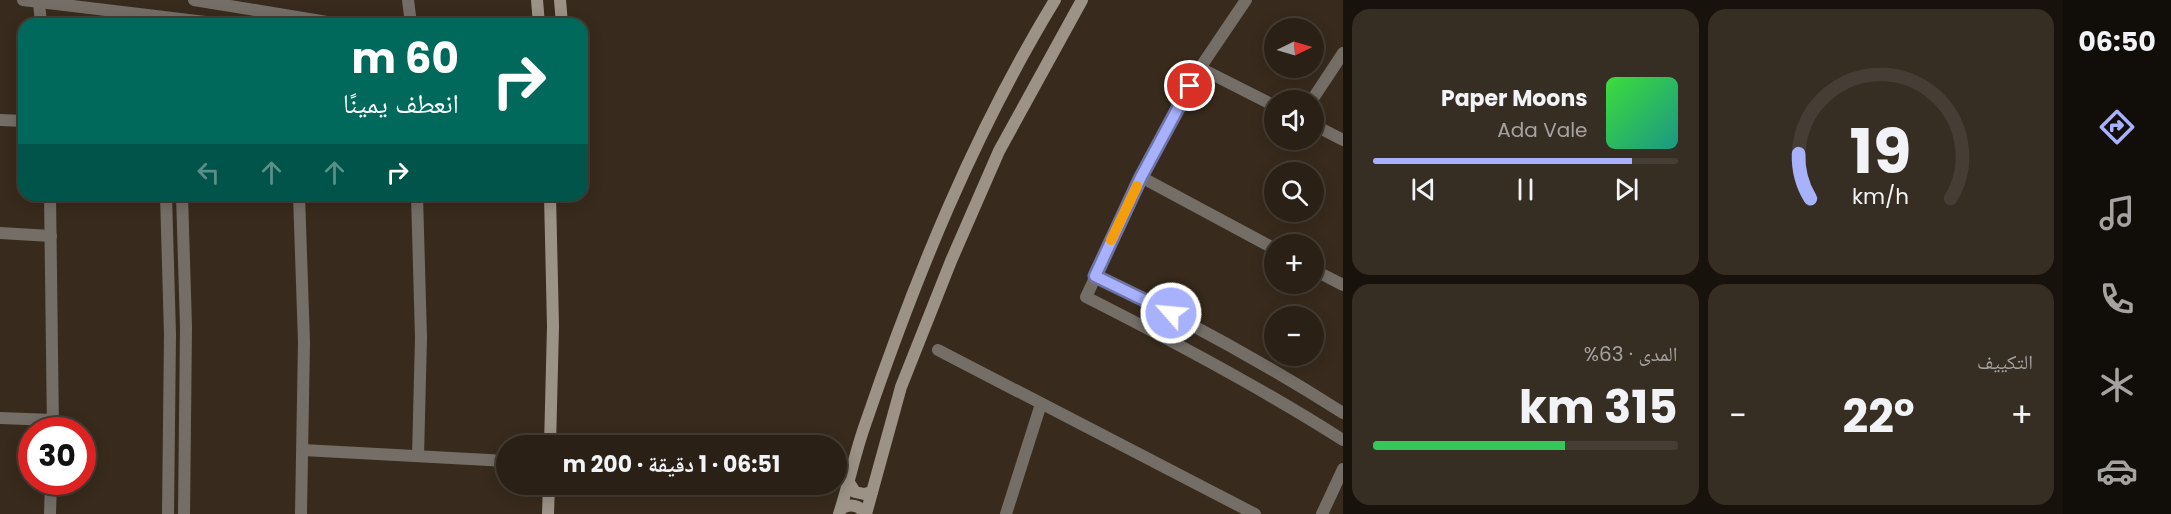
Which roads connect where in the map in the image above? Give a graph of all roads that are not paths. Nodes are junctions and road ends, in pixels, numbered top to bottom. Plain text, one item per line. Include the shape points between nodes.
1 (23, 0) edge
2 (194, 0) edge
3 (408, 0) edge
4 (537, 0) edge
5 (560, 0) edge
6 (1055, 0) edge
7 (1082, 0) edge
8 (1246, 0) edge
9 (39, 2) junction
10 (40, 18) edge
11 (142, 18) edge
12 (303, 18) edge
13 (410, 18) edge
14 (538, 18) edge
15 (562, 18) edge
16 (1343, 53) edge
17 (1200, 68) junction
18 (1319, 90) edge
19 (1264, 100) edge
20 (0, 120) edge
21 (18, 122) edge
22 (1324, 130) edge
23 (1343, 140) edge
24 (1141, 177) junction
25 (50, 201) edge
26 (166, 201) edge
27 (182, 201) edge
28 (299, 201) edge
29 (417, 201) edge
30 (550, 201) edge
31 (0, 233) edge
32 (51, 236) junction
33 (1264, 243) edge
34 (1324, 274) edge
35 (1095, 276) junction
36 (1342, 282) edge
37 (938, 350) dead end
38 (1041, 404) junction
39 (1343, 413) edge
40 (53, 417) edge
41 (0, 418) edge
42 (18, 420) edge
43 (550, 435) edge
44 (1343, 440) edge
45 (303, 450) junction
46 (418, 456) junction
47 (496, 460) edge
48 (1343, 469) edge
49 (849, 481) junction
50 (872, 492) junction
51 (51, 495) edge
52 (549, 495) edge
53 (840, 512) edge
54 (50, 514) edge
55 (168, 514) edge
56 (184, 514) edge
57 (301, 514) edge
58 (549, 514) edge
59 (866, 514) edge
60 (1006, 514) edge
61 (1255, 514) edge
62 (1322, 514) edge

1 - 9 street
2 - 12 street
3 - 13 street
4 - 14 street
5 - 15 street
6 - 49 street via 980,136 945,211 865,424
7 - 50 street via 1017,116 964,231 901,387
8 - 17 street
9 - 10 street
9 - 11 street
16 - 18 street
17 - 19 street
17 - 24 street
20 - 21 street
22 - 23 street
24 - 33 street
24 - 35 street
25 - 32 street
26 - 55 street
27 - 56 street via 186,327
28 - 45 street
29 - 46 street via 421,338
30 - 43 street
31 - 32 street
32 - 40 street
34 - 36 street
35 - 39 street via 1208,333
35 - 44 street via 1086,297 1204,357
37 - 38 street
38 - 60 street
38 - 61 street
41 - 42 street
45 - 46 street
45 - 57 street
46 - 47 street
48 - 62 street
49 - 50 street via 855,492
49 - 53 street
50 - 59 street
51 - 54 street
52 - 58 street
53 - 59 street via 855,505

